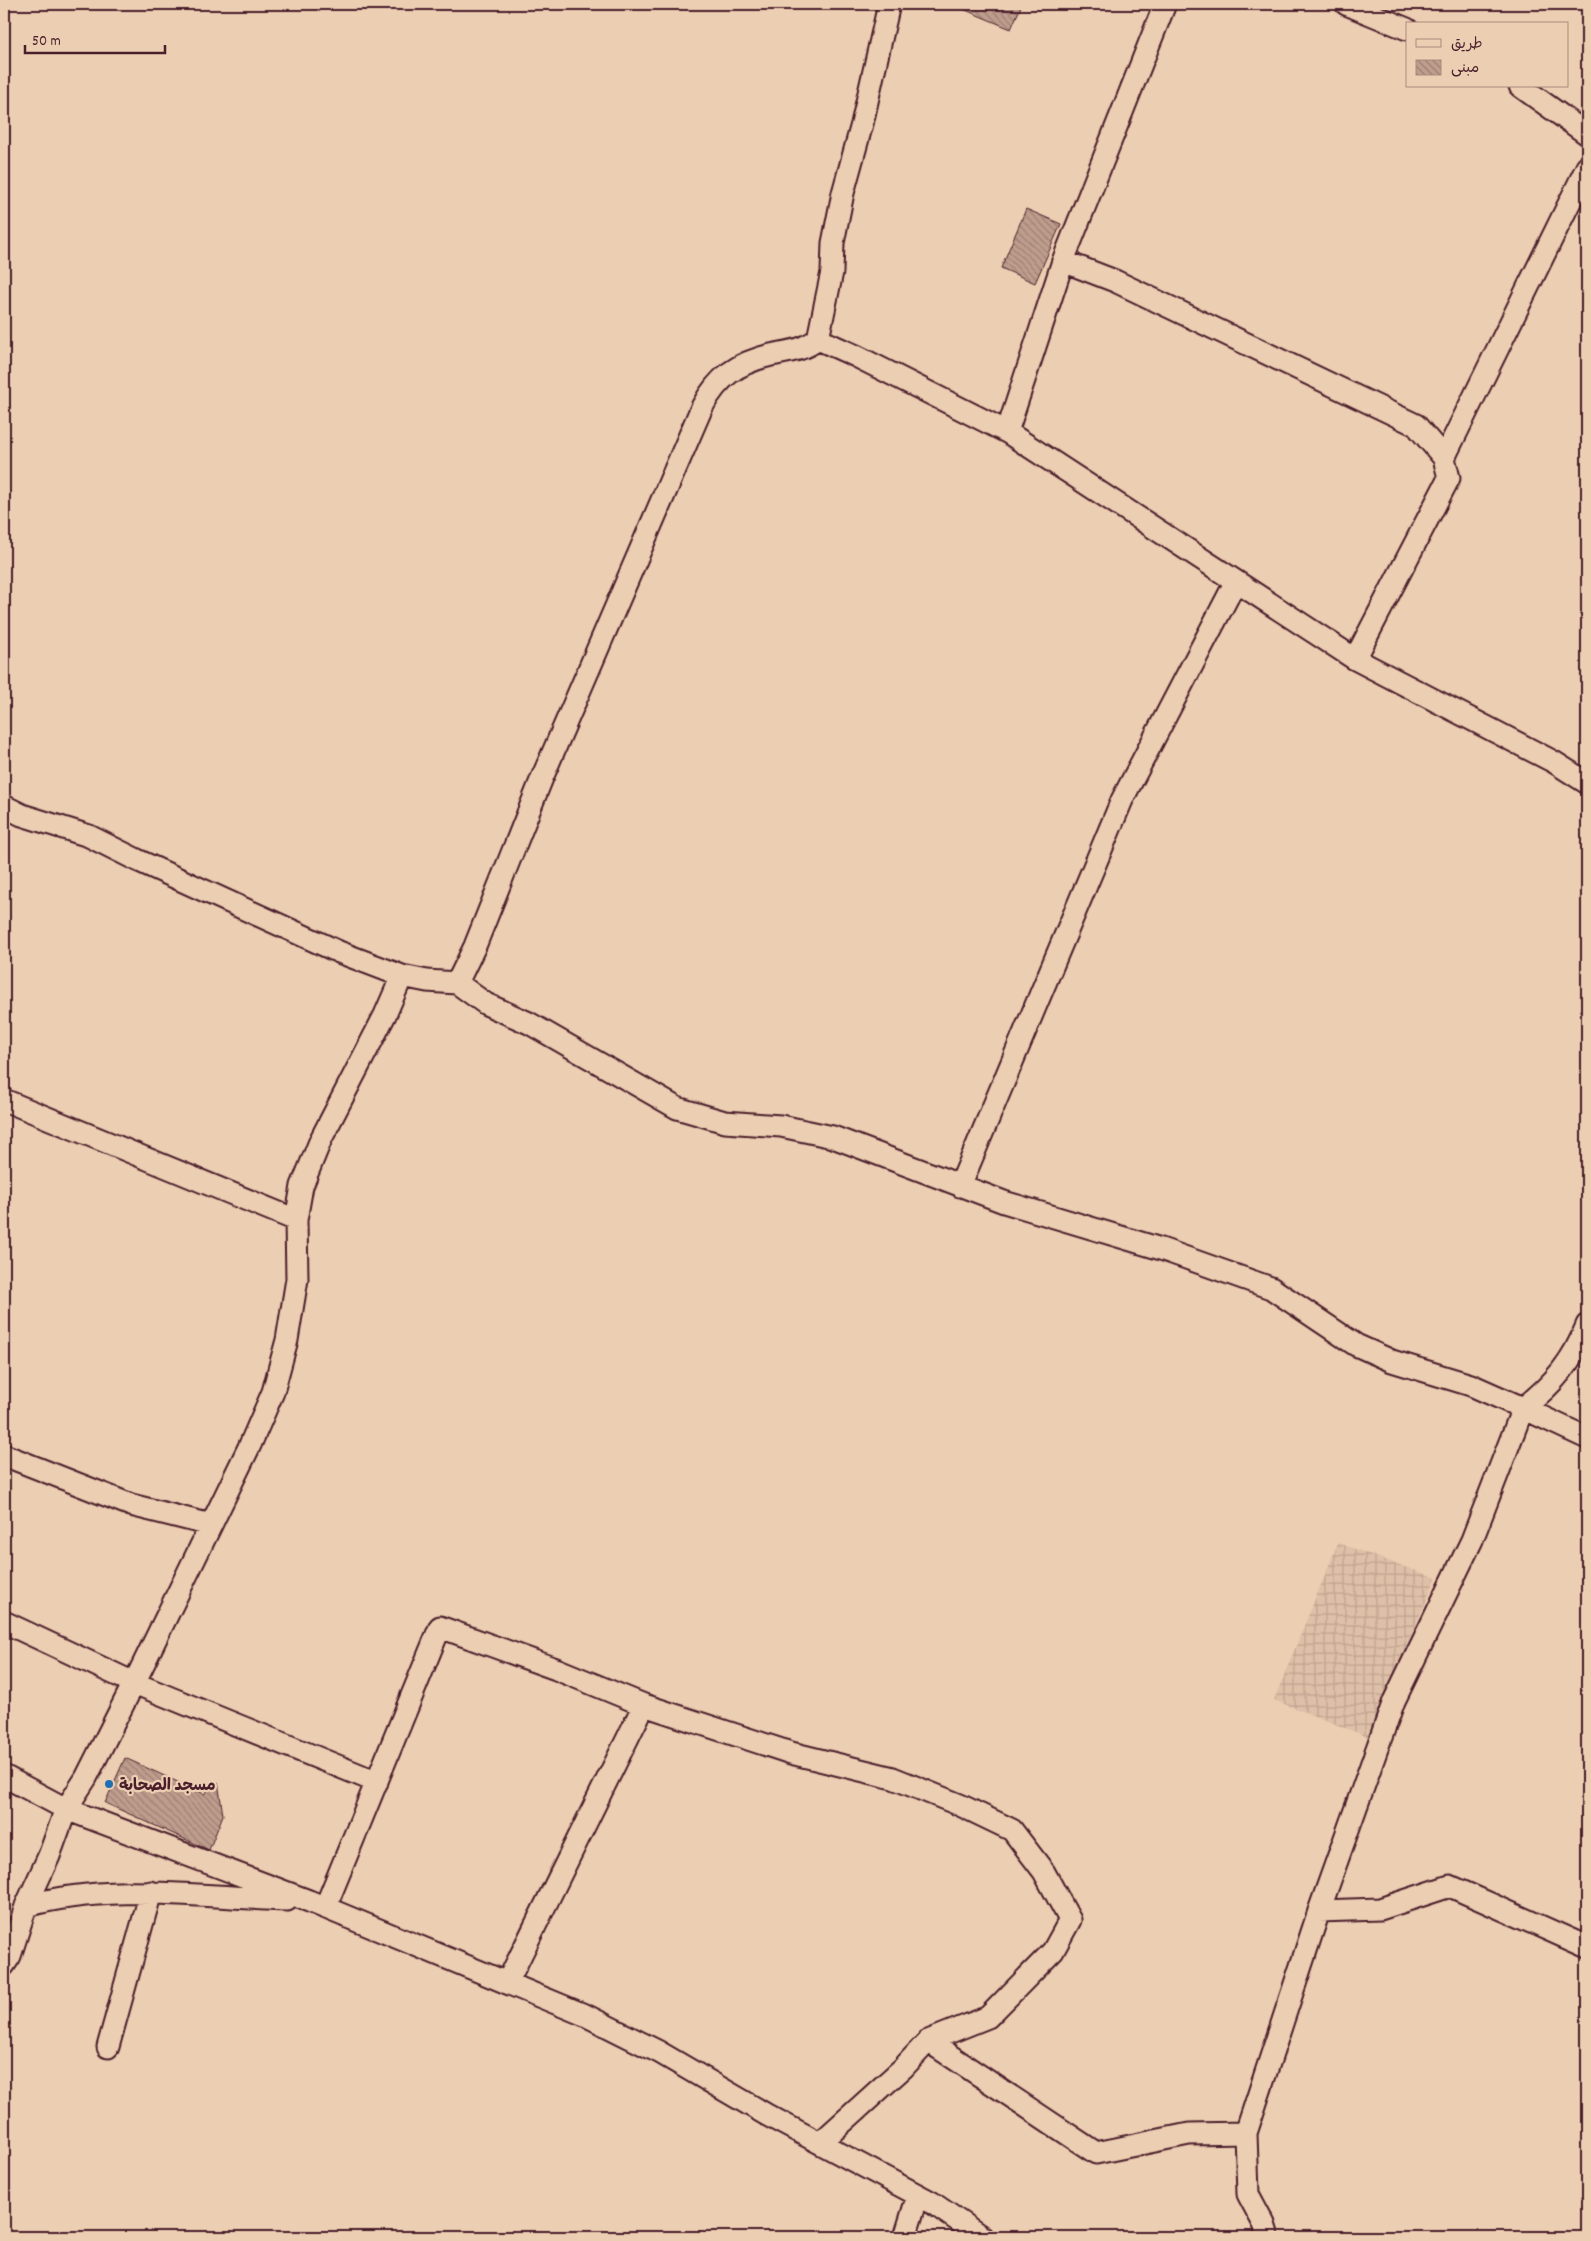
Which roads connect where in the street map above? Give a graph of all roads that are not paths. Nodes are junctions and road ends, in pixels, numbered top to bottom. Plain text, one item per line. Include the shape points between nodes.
1 (889, 4) edge
2 (1165, 4) edge
3 (1346, 4) edge
4 (1406, 29) edge
5 (1523, 88) edge
6 (1587, 134) edge
7 (1587, 167) edge
8 (1063, 261) junction
9 (818, 340) junction
10 (1007, 432) junction
11 (1444, 458) junction
12 (1235, 583) junction
13 (1355, 659) junction
14 (1587, 783) edge
15 (4, 806) edge
16 (402, 976) junction
17 (457, 983) junction
18 (4, 1100) edge
19 (960, 1186) junction
20 (296, 1220) junction
21 (1587, 1325) edge
22 (1523, 1408) junction
23 (1587, 1438) edge
24 (4, 1455) edge
25 (211, 1525) junction
26 (4, 1622) edge
27 (134, 1683) junction
28 (644, 1705) junction
29 (4, 1776) edge
30 (377, 1782) junction
31 (66, 1809) junction
32 (150, 1892) junction
33 (317, 1905) junction
34 (26, 1906) junction
35 (1319, 1911) junction
36 (1587, 1947) edge
37 (4, 1965) edge
38 (507, 1983) junction
39 (928, 2041) junction
40 (108, 2047) dead end
41 (1246, 2133) junction
42 (820, 2143) junction
43 (918, 2195) junction
44 (905, 2237) edge
45 (982, 2237) edge
46 (1268, 2237) edge

1 - 9 street via 843,194
2 - 8 street
3 - 4 street
5 - 6 street
7 - 11 street
8 - 10 street
8 - 11 street via 1115,281 1416,426
9 - 10 street
9 - 17 street via 808,347 745,363 712,388 542,778
10 - 12 street
11 - 13 street via 1449,478
12 - 13 street
12 - 19 street via 1122,800
13 - 14 street via 1554,762
15 - 16 street via 89,836 339,952
16 - 17 street
16 - 20 street via 321,1139 302,1186
17 - 19 street via 486,1004 529,1024 677,1108 725,1122 781,1126 833,1137
18 - 20 street
19 - 22 street via 1161,1248 1271,1288 1356,1344 1392,1361 1471,1385
20 - 25 street via 297,1279 287,1340 273,1392
21 - 22 street via 1566,1367 1545,1391
22 - 23 street
22 - 35 street via 1472,1540 1394,1701
24 - 25 street via 131,1505
25 - 27 street
26 - 27 street
27 - 30 street
27 - 31 street via 86,1778
28 - 30 street via 556,1669 440,1628
28 - 38 street
28 - 39 street via 791,1752 893,1778 1012,1830 1044,1872 1070,1920 1053,1951 988,2016
29 - 31 street
30 - 33 street
31 - 33 street
31 - 34 street
32 - 33 street
32 - 34 street via 58,1897
32 - 40 street
33 - 38 street
34 - 37 street
35 - 36 street via 1380,1909 1450,1886
35 - 41 street
38 - 42 street via 587,2016 659,2052
39 - 41 street via 1096,2153 1189,2134
39 - 42 street via 904,2068
41 - 46 street via 1248,2194
42 - 43 street
43 - 44 street
43 - 45 street

